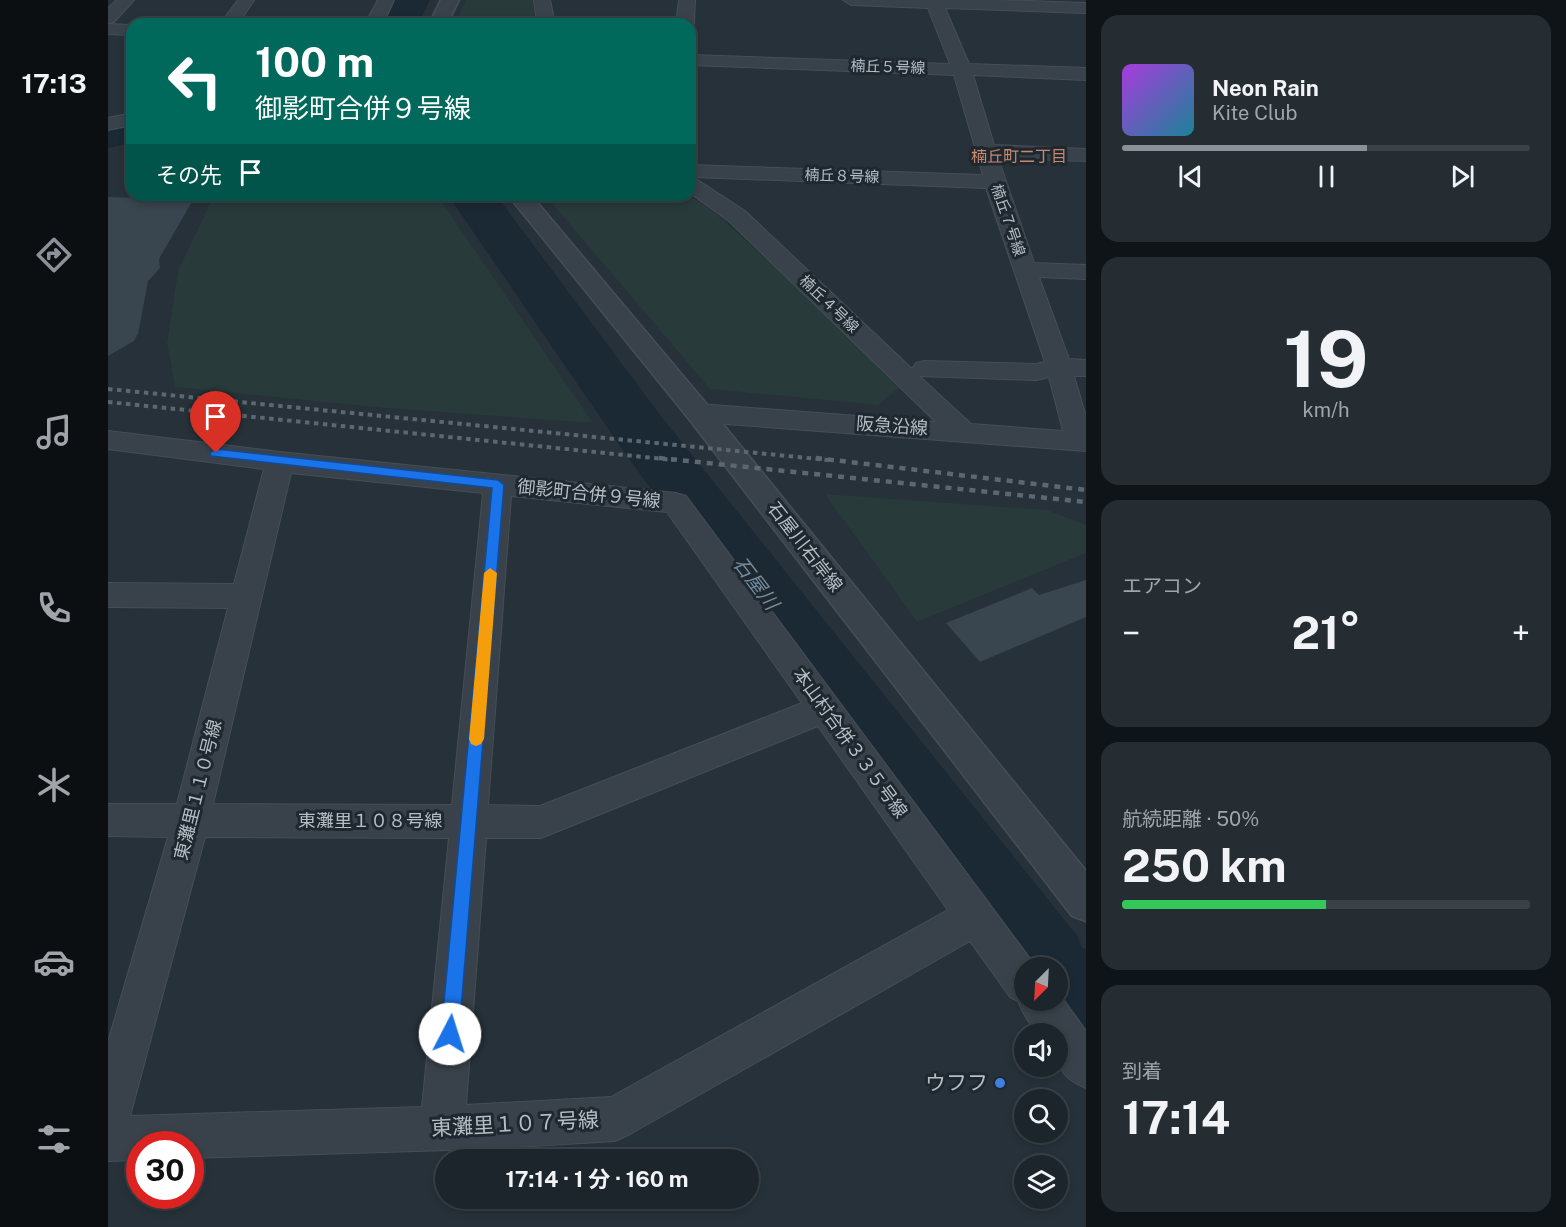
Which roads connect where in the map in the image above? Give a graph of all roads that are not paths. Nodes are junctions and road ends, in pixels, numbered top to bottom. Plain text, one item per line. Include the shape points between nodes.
1 (126, 0) edge
2 (246, 0) edge
3 (386, 0) edge
4 (450, 0) edge
5 (542, 0) edge
6 (687, 0) edge
7 (850, 0) edge
8 (934, 1) edge
9 (1086, 8) edge
10 (108, 18) edge
11 (233, 18) edge
12 (377, 18) edge
13 (441, 18) edge
14 (545, 18) edge
15 (686, 18) edge
16 (108, 29) edge
17 (126, 30) edge
18 (696, 60) edge
19 (962, 70) junction
20 (1086, 74) edge
21 (126, 120) edge
22 (108, 124) edge
23 (986, 151) junction
24 (1086, 155) edge
25 (696, 171) edge
26 (995, 182) junction
27 (696, 187) edge
28 (524, 201) edge
29 (1026, 269) junction
30 (1086, 272) edge
31 (1059, 367) junction
32 (1086, 368) edge
33 (925, 369) dead end
34 (699, 413) junction
35 (962, 431) junction
36 (108, 440) edge
37 (1083, 442) edge
38 (280, 462) junction
39 (498, 485) junction
40 (676, 503) joint
41 (108, 595) edge
42 (247, 596) junction
43 (825, 708) junction
44 (108, 820) edge
45 (191, 820) junction
46 (469, 822) junction
47 (1086, 902) edge
48 (976, 915) junction
49 (1014, 968) edge
50 (1046, 1011) edge
51 (1086, 1067) edge
52 (108, 1117) edge
53 (442, 1128) junction
54 (108, 1139) edge

1 - 10 street
2 - 11 street
3 - 12 street
4 - 13 street
5 - 14 street
6 - 15 street
7 - 8 street
8 - 9 street
8 - 19 street, 楠丘７号線
16 - 17 street
18 - 19 street, 楠丘５号線
19 - 20 street, 楠丘５号線
19 - 23 street, 楠丘７号線
21 - 22 street
23 - 24 street
23 - 26 street, 楠丘７号線
25 - 26 street, 楠丘８号線
26 - 29 street, 楠丘７号線
27 - 35 street, 楠丘４号線 via 737,216
28 - 34 street, 石屋川右岸線
29 - 30 street
29 - 31 street, 楠丘７号線
31 - 32 street
31 - 33 street via 1036,372
31 - 37 street, 楠丘７号線
34 - 35 street, 阪急沿線
34 - 47 street, 石屋川右岸線
35 - 37 street, 阪急沿線
36 - 38 street, 御影町合併９号線
38 - 39 street, 御影町合併９号線
38 - 42 street, 東灘里１１０号線
39 - 40 street, 御影町合併９号線
39 - 46 street
40 - 43 street, 本山村合併３３５号線
41 - 42 street
42 - 45 street, 東灘里１１０号線
43 - 46 street, 東灘里１０８号線 via 541,822
43 - 48 street, 本山村合併３３５号線
44 - 45 street, 東灘里１０８号線
45 - 46 street, 東灘里１０８号線
45 - 52 street, 東灘里１１０号線
46 - 53 street
48 - 49 street, 本山村合併３３５号線
48 - 53 street, 東灘里１０７号線 via 615,1119
50 - 51 street
53 - 54 street, 東灘里１０７号線

